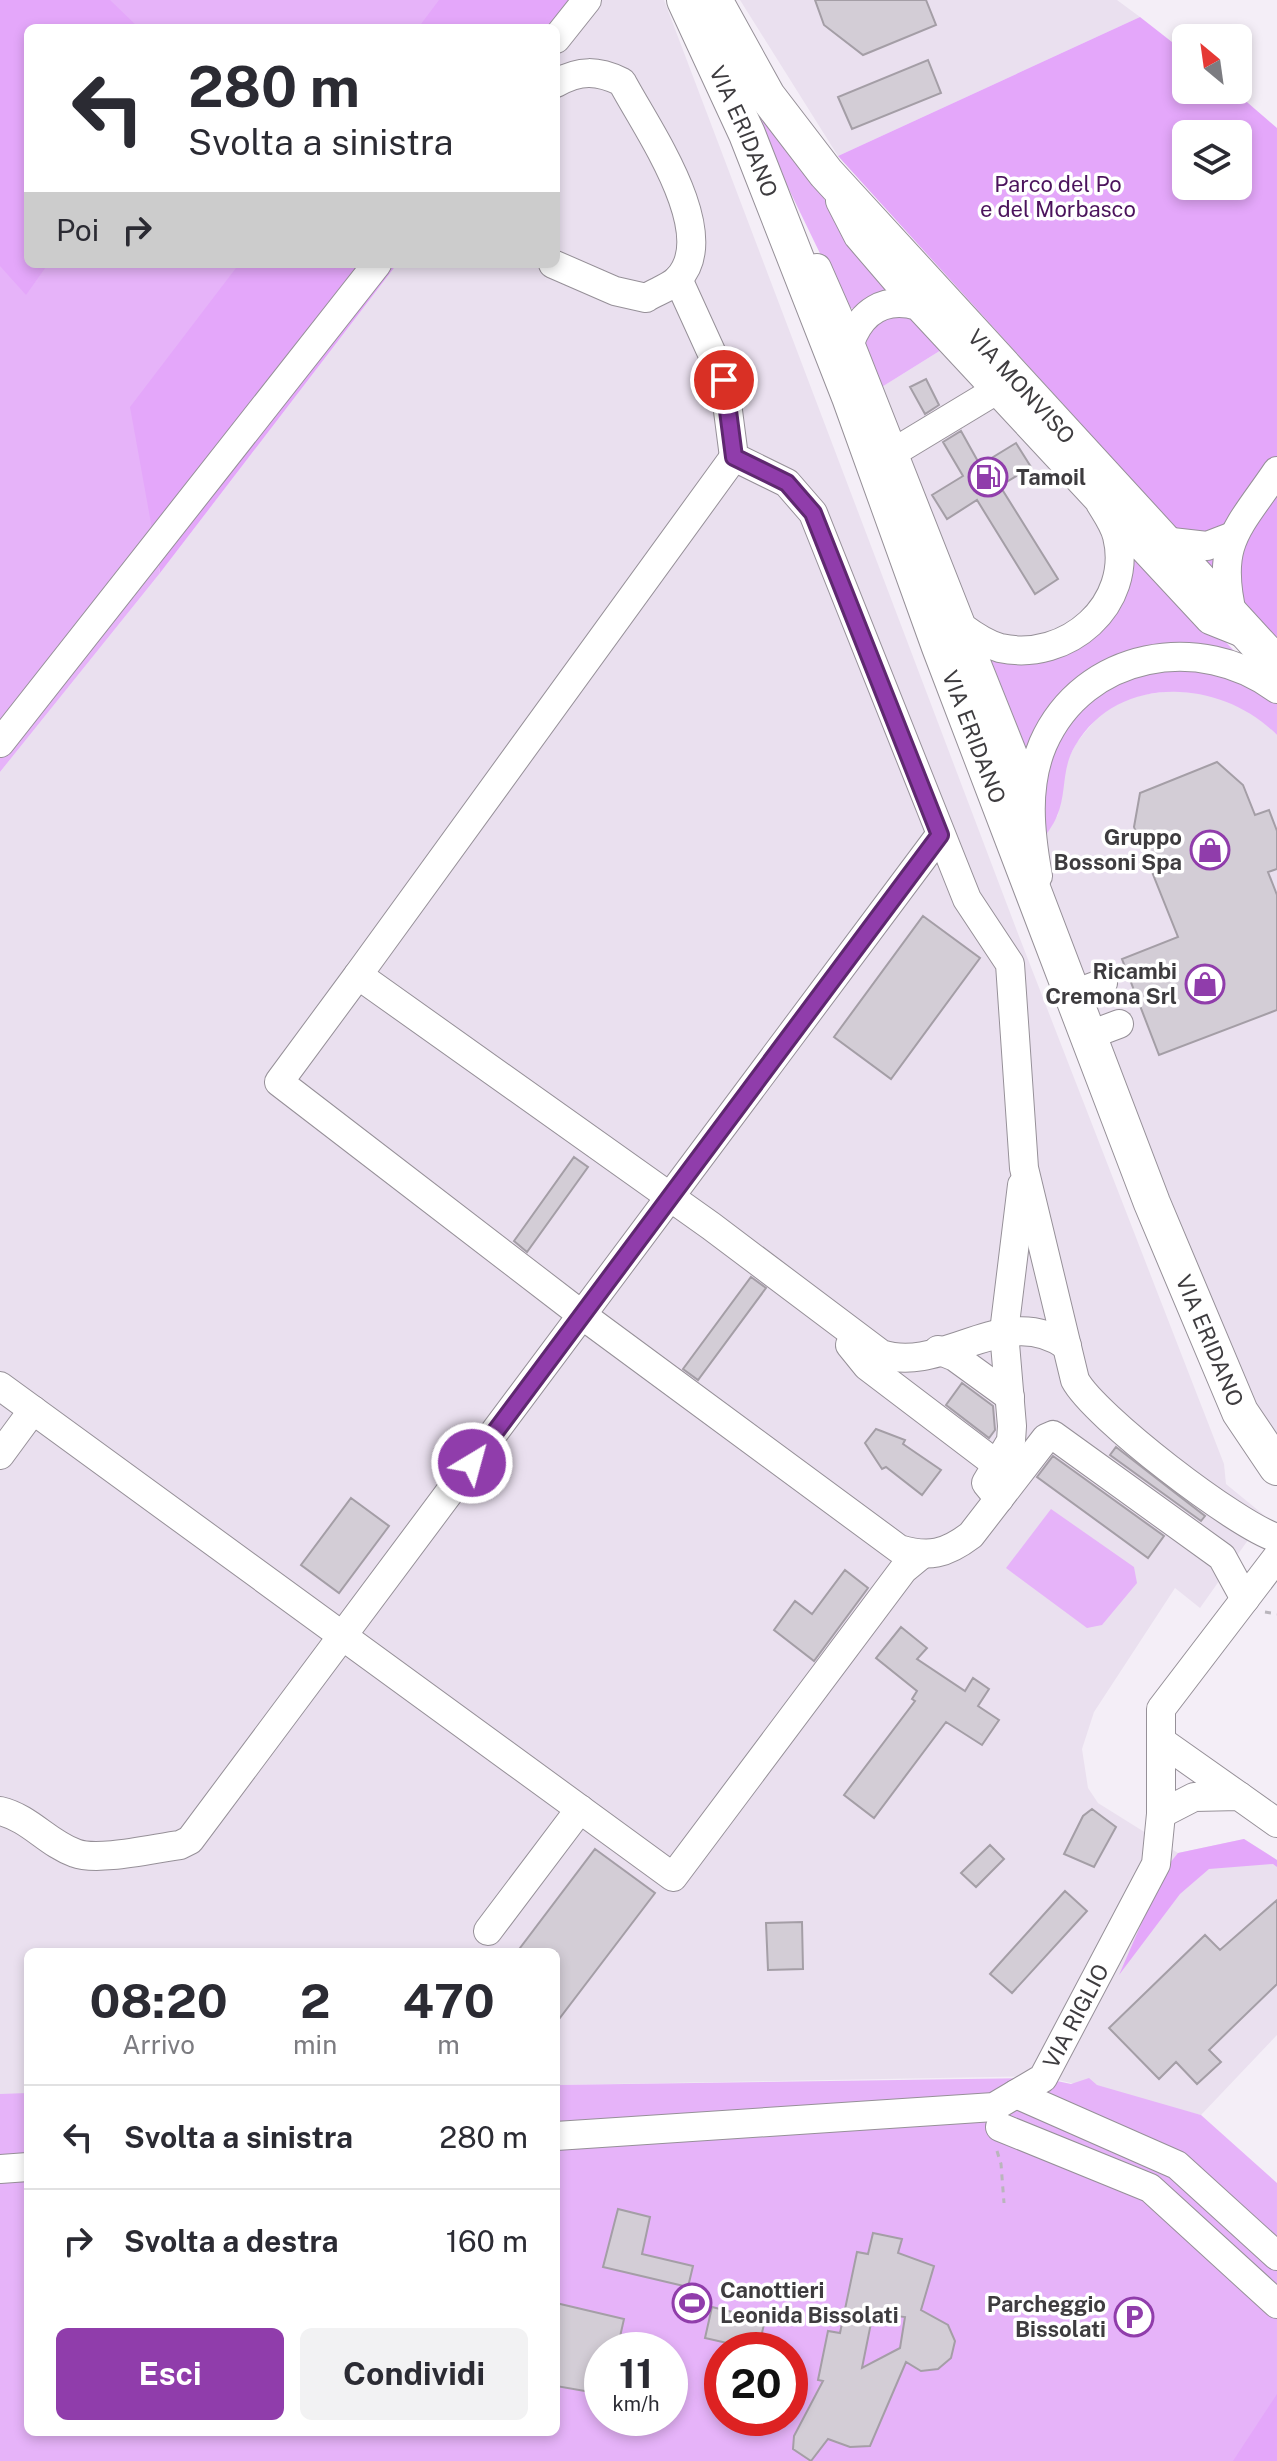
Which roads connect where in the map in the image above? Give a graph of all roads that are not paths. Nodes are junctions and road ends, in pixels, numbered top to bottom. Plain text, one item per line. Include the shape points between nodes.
1 (587, 0) edge
2 (685, 0) edge
3 (714, 0) edge
4 (560, 34) edge
5 (560, 81) edge
6 (800, 141) joint
7 (826, 173) junction
8 (765, 182) junction
9 (560, 267) edge
10 (374, 268) edge
11 (678, 279) junction
12 (918, 306) junction
13 (850, 343) junction
14 (995, 391) junction
15 (894, 452) junction
16 (734, 457) junction
17 (1277, 471) edge
18 (1100, 503) junction
19 (1233, 536) junction
20 (1163, 541) junction
21 (962, 627) junction
22 (1242, 627) junction
23 (1277, 665) edge
24 (1277, 689) edge
25 (0, 743) edge
26 (1031, 798) junction
27 (940, 835) junction
28 (1054, 945) junction
29 (358, 975) junction
30 (1131, 1102) dead end
31 (1135, 1157) junction
32 (1024, 1168) junction
33 (669, 1199) junction
34 (823, 1309) junction
35 (582, 1315) junction
36 (1004, 1332) junction
37 (1067, 1346) junction
38 (938, 1350) junction
39 (0, 1386) edge
40 (1010, 1397) junction
41 (33, 1410) junction
42 (0, 1455) edge
43 (996, 1464) junction
44 (1277, 1467) edge
45 (999, 1499) junction
46 (1277, 1538) edge
47 (920, 1556) junction
48 (1277, 1557) edge
49 (1245, 1599) junction
50 (343, 1635) junction
51 (1161, 1741) junction
52 (1239, 1796) junction
53 (580, 1809) junction
54 (0, 1811) edge
55 (1161, 1814) junction
56 (1277, 1823) edge
57 (488, 1931) dead end
58 (1016, 2094) junction
59 (996, 2134) road end
60 (560, 2136) edge
61 (24, 2167) edge
62 (0, 2169) edge
63 (1277, 2256) edge
64 (1277, 2304) edge

1 - 4 street
2 - 8 main road, VIA ERIDANO
3 - 6 main road, VIA ERIDANO via 767,96
5 - 11 street via 573,73 601,72 622,82 687,203 691,254
6 - 7 main road, VIA MONVISO
7 - 12 street via 858,236
7 - 20 main road, VIA MONVISO
8 - 13 street via 797,226
8 - 28 main road, VIA ERIDANO
9 - 11 street via 646,298
10 - 25 street
11 - 16 street via 724,380
12 - 13 street via 895,303 873,309 864,315
12 - 14 street
13 - 15 street
14 - 15 street
14 - 18 street
15 - 21 street
16 - 27 street via 787,483 813,513
16 - 29 street
17 - 19 street
18 - 21 street via 1117,532 1119,573 1113,593 1087,627 1047,648 1026,651 985,642
18 - 22 street via 1210,620
19 - 20 street via 1207,546
19 - 22 street via 1224,570
20 - 22 main road, VIA MONVISO
21 - 26 street
22 - 23 main road, VIA MONVISO
24 - 26 street via 1241,666 1177,654 1115,671 1089,687 1055,724 1037,761
26 - 28 street via 1032,842
27 - 32 street via 967,899 1010,964
27 - 33 street
28 - 31 main road, VIA ERIDANO
29 - 33 street
29 - 35 street via 279,1082
30 - 31 street via 1138,1143
31 - 44 main road, VIA ERIDANO via 1223,1377
32 - 36 street
32 - 37 street
33 - 34 street
33 - 35 street
34 - 38 street via 881,1354 909,1358
34 - 43 street via 867,1366
35 - 47 street via 899,1549
35 - 50 street
36 - 37 street via 1050,1334
36 - 38 street
36 - 40 street
37 - 46 street via 1075,1380 1092,1404 1215,1504
38 - 40 street
39 - 41 street
40 - 43 street via 1011,1441
41 - 42 street
41 - 50 street
43 - 45 street via 986,1483
45 - 47 street via 956,1547
45 - 49 street via 1046,1438 1060,1436 1222,1557
47 - 53 street via 903,1570 673,1877
48 - 49 street, VIA RIGLIO
49 - 51 street, VIA RIGLIO via 1161,1709
50 - 53 street
50 - 54 street via 186,1844 78,1854 22,1818
51 - 52 street
51 - 55 street, VIA RIGLIO
52 - 55 street via 1194,1797
52 - 56 street
53 - 57 street
55 - 58 street, VIA RIGLIO via 1156,1864 1043,2078
58 - 60 street, VIA RIGLIO via 994,2107 914,2115
58 - 63 street via 1177,2165
59 - 64 street via 1150,2188
61 - 62 street

